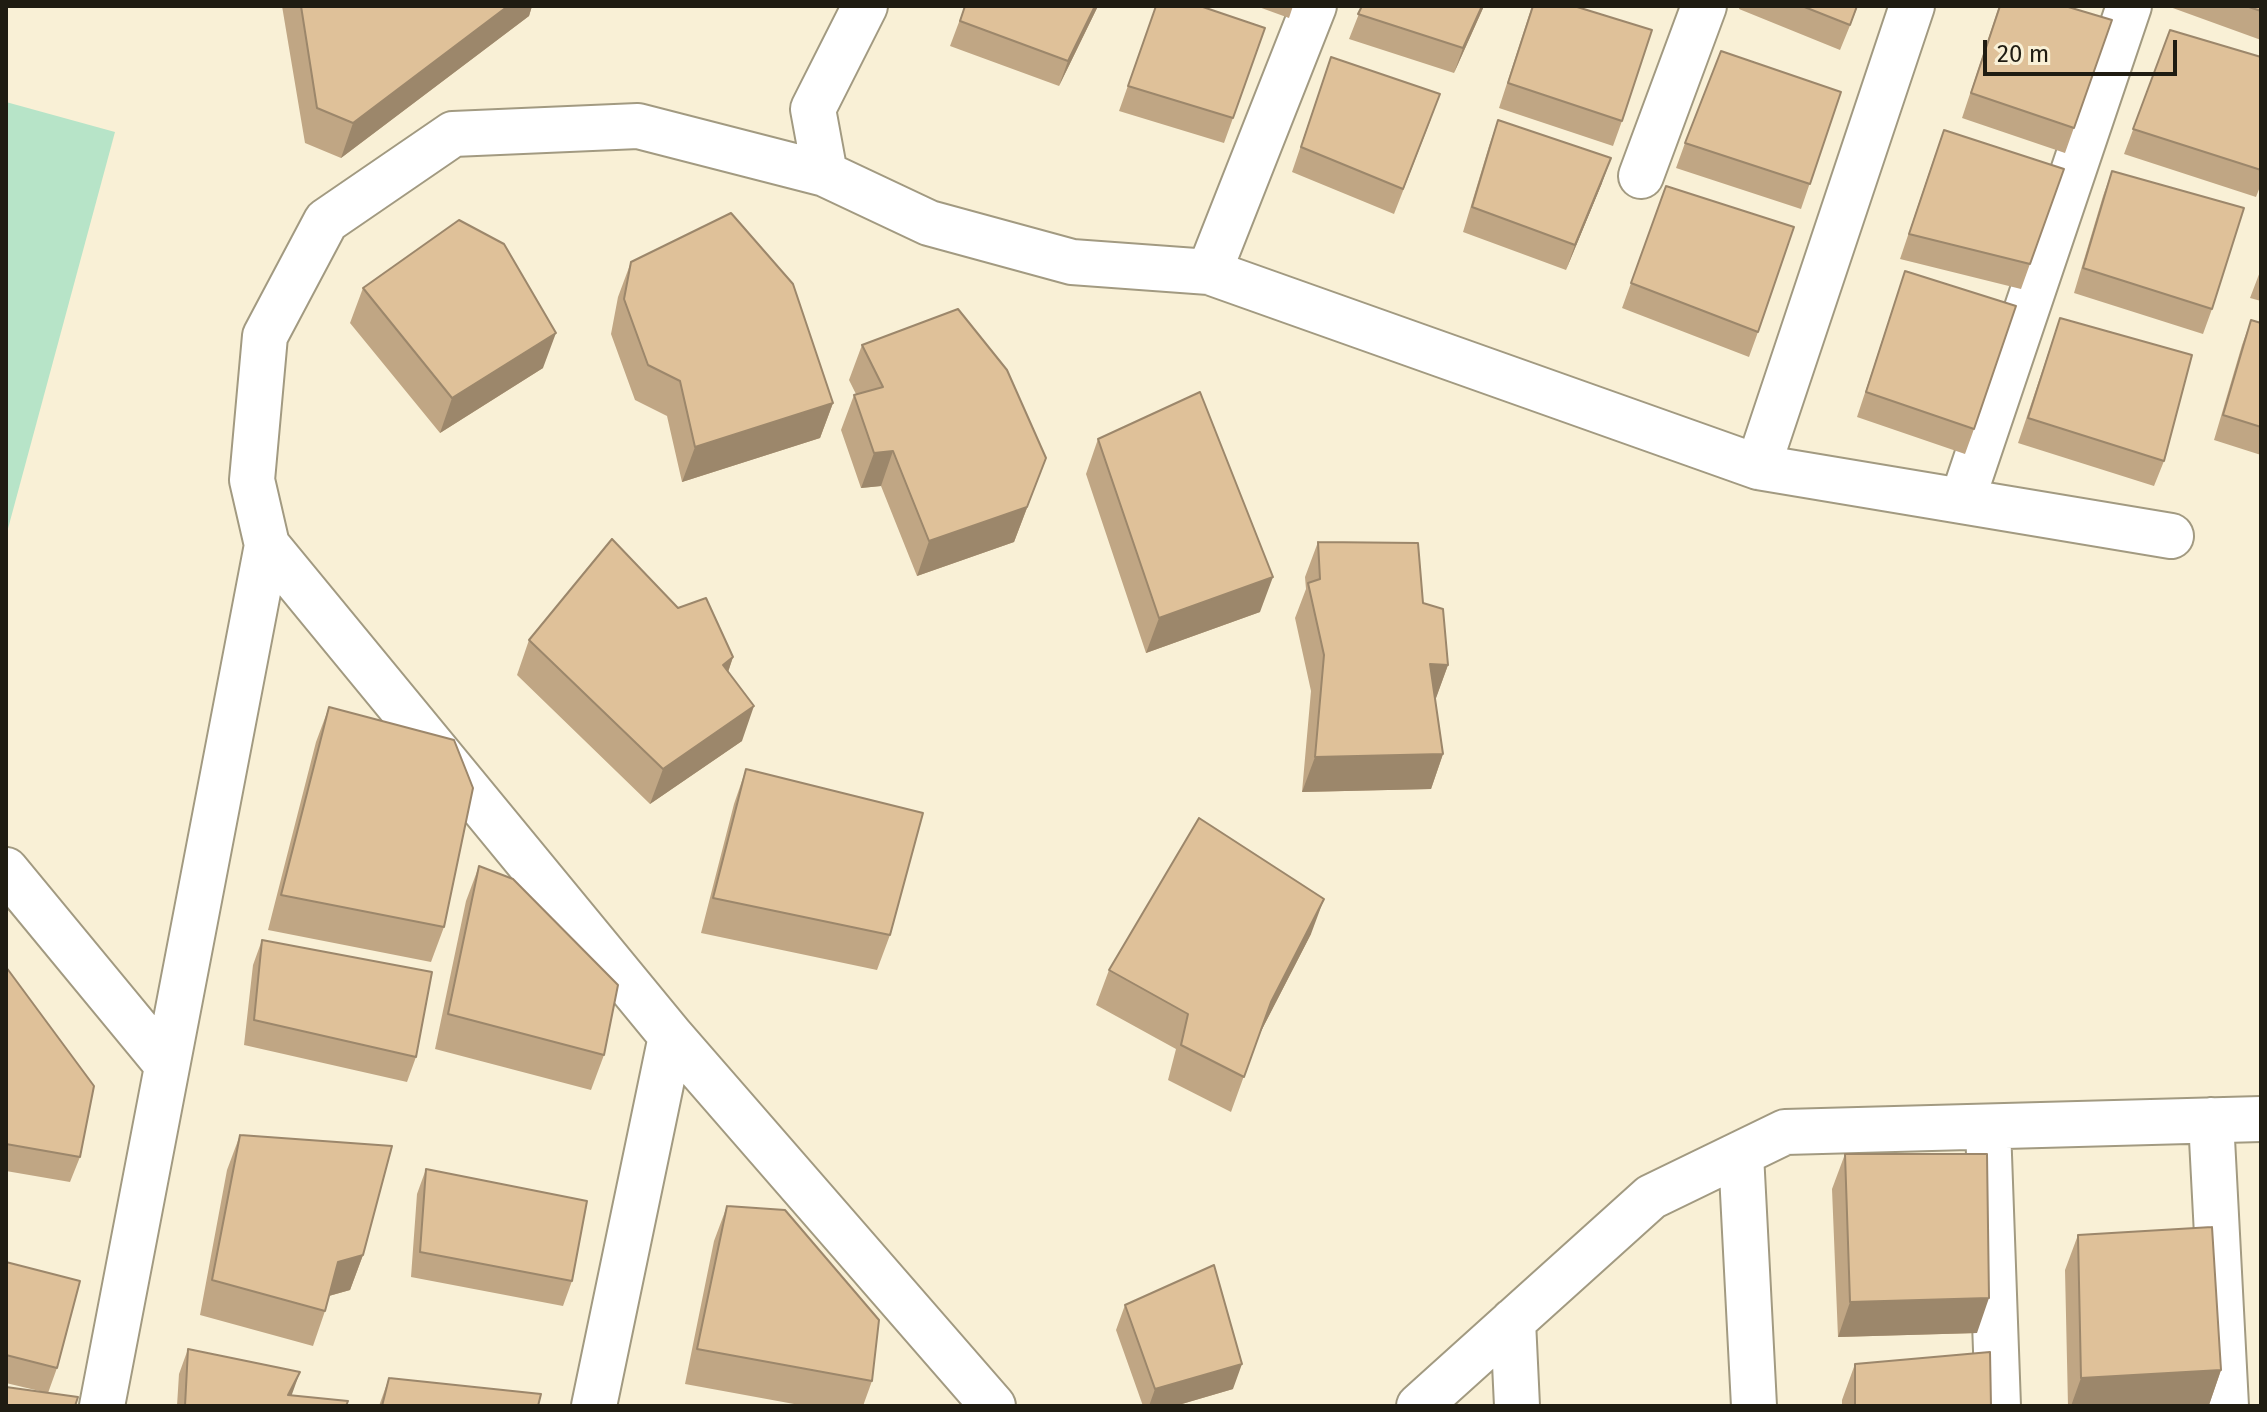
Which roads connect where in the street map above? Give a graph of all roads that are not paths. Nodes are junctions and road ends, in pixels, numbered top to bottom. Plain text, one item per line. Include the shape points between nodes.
1 (865, 6) edge
2 (1314, 6) edge
3 (1704, 6) edge
4 (1912, 6) edge
5 (2129, 6) edge
6 (825, 174) junction
7 (1641, 176) dead end
8 (1209, 272) junction
9 (1758, 467) junction
10 (1962, 501) junction
11 (2171, 536) dead end
12 (267, 545) junction
13 (6, 870) edge
14 (671, 1036) junction
15 (167, 1065) junction
16 (2261, 1119) edge
17 (2211, 1120) junction
18 (1988, 1127) junction
19 (1741, 1154) junction
20 (1513, 1321) junction
21 (102, 1406) edge
22 (594, 1406) edge
23 (993, 1406) edge
24 (1419, 1406) edge
25 (1517, 1406) edge
26 (1754, 1406) edge
27 (1998, 1406) edge
28 (2226, 1406) edge

1 - 6 street via 813,109
2 - 8 street
3 - 7 street
4 - 9 street
5 - 10 street
6 - 8 street via 929,223 1072,262
6 - 12 street via 638,126 453,134 326,221 265,336 252,480
8 - 9 street
9 - 10 street
10 - 11 street
12 - 14 street
12 - 15 street
13 - 15 street
14 - 22 street
14 - 23 street
15 - 21 street
16 - 17 street
17 - 18 street
17 - 28 street
18 - 19 street via 1785,1132
18 - 27 street
19 - 20 street via 1651,1197
19 - 26 street
20 - 24 street
20 - 25 street

